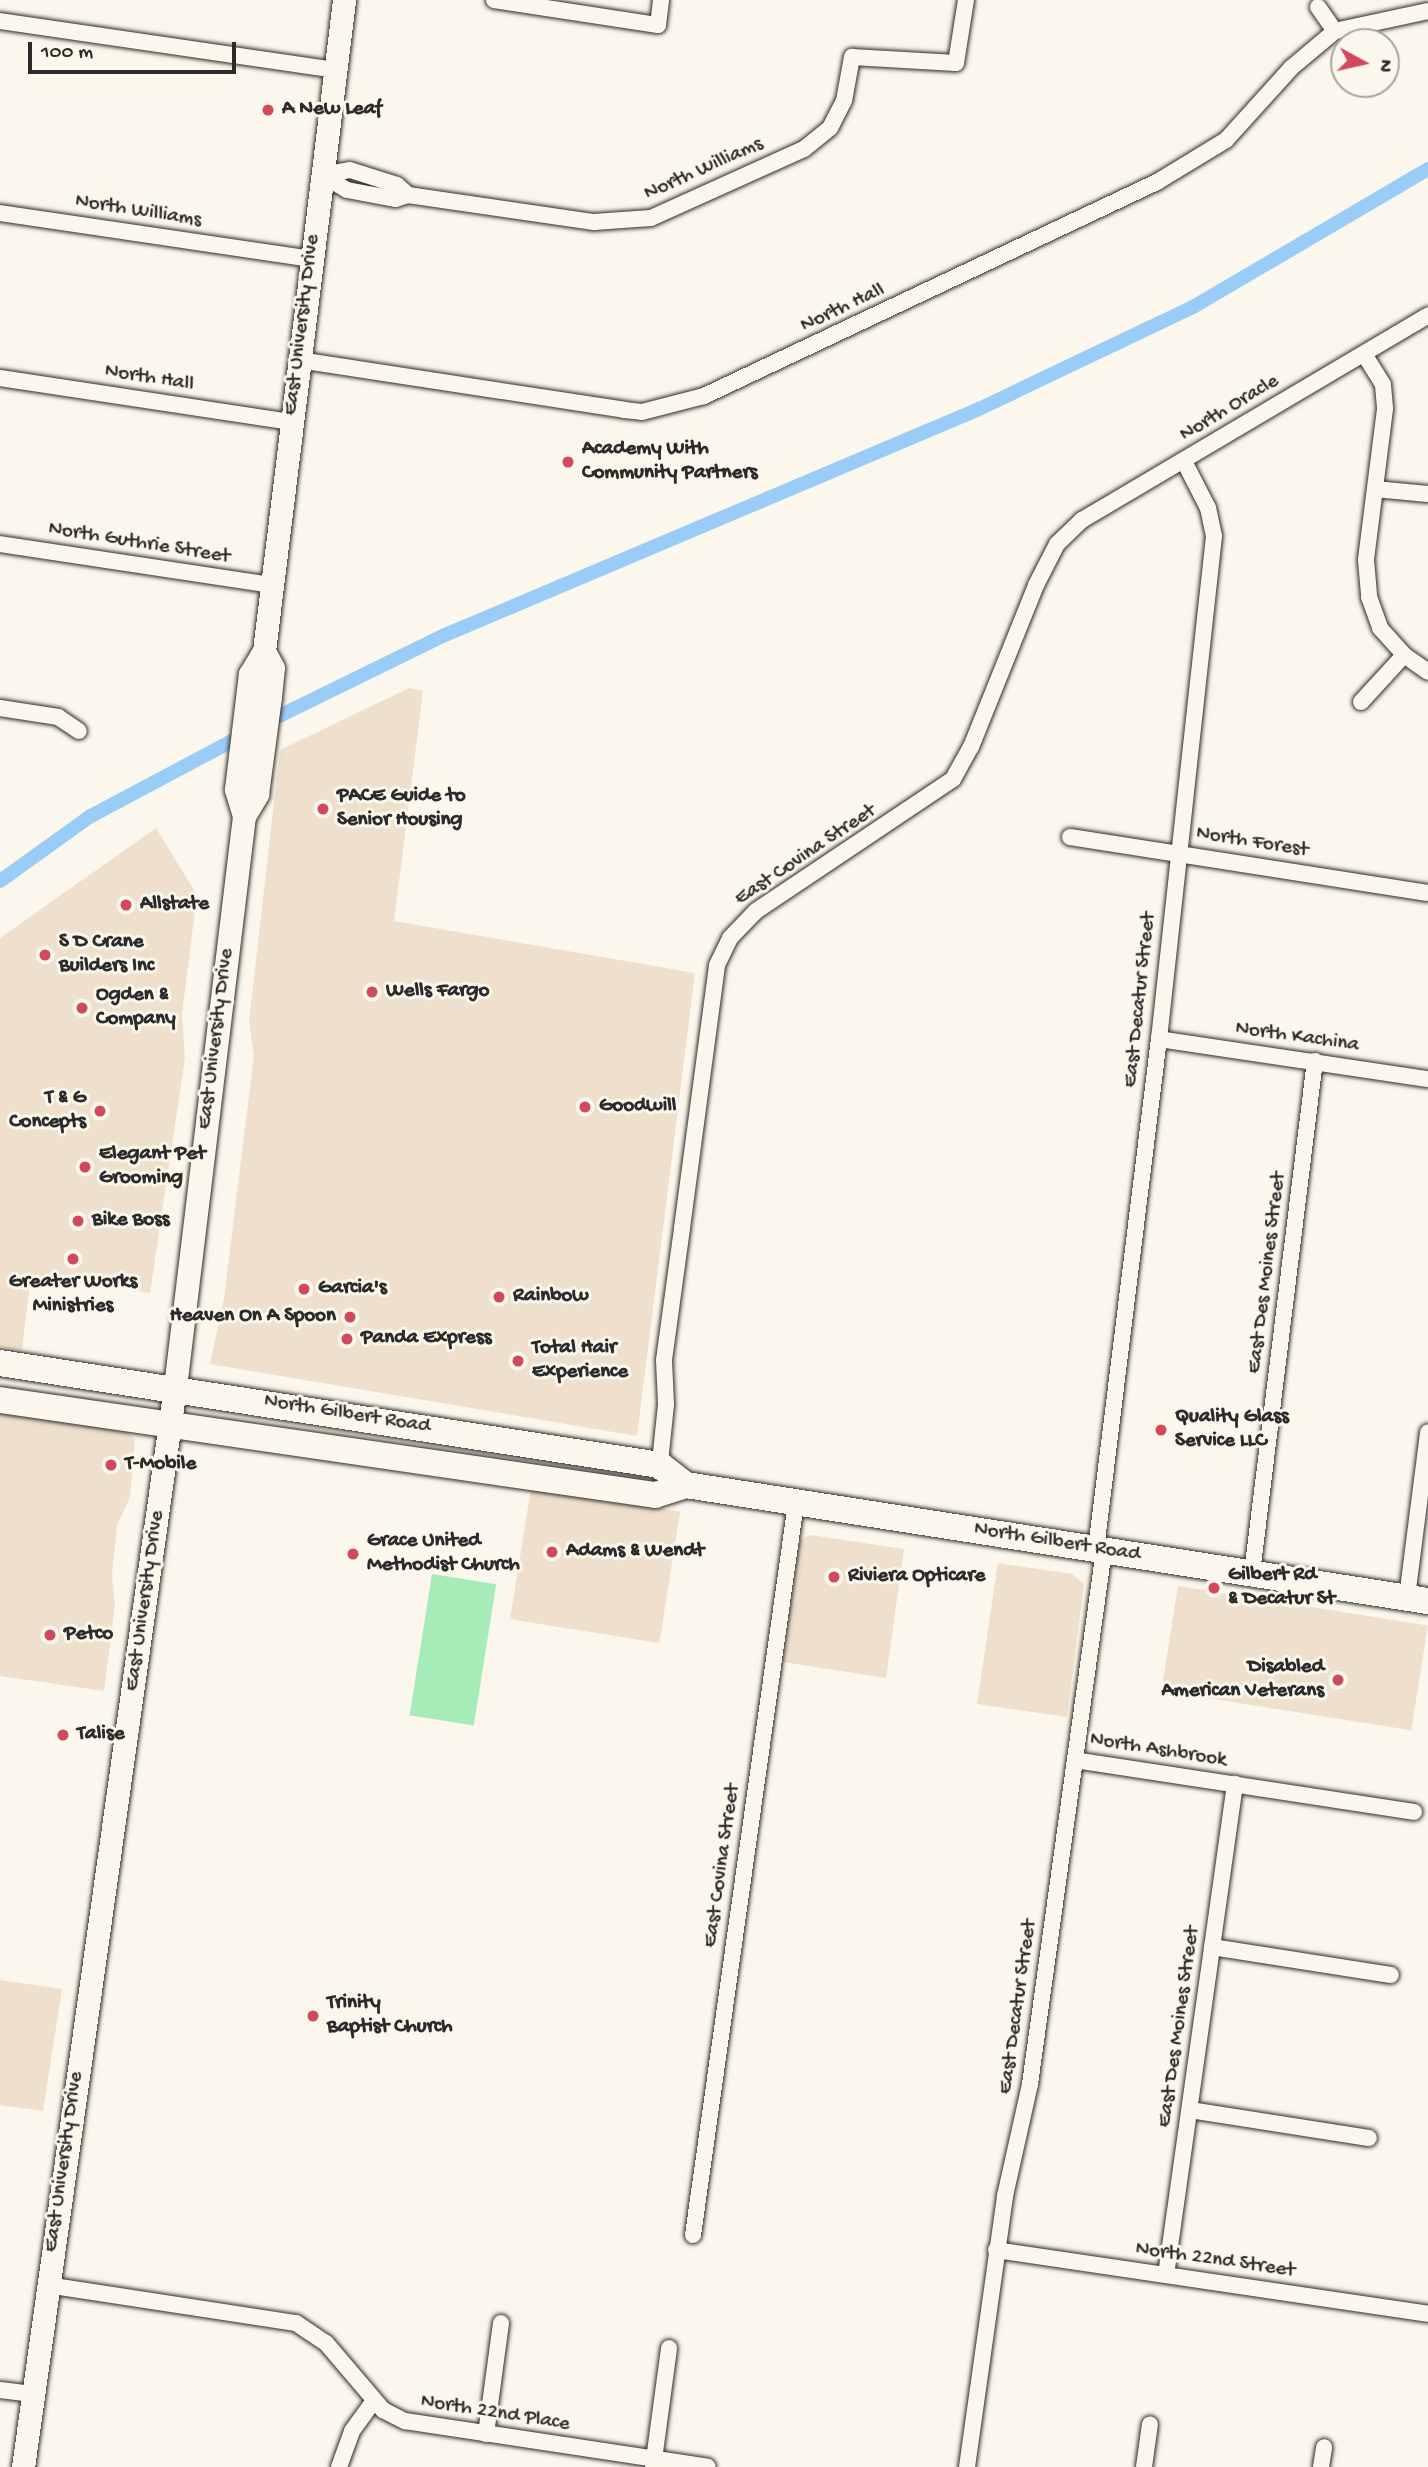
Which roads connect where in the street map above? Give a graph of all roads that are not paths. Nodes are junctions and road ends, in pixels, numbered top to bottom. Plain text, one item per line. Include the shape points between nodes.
1 (344, 0) edge
2 (494, 0) edge
3 (661, 0) edge
4 (966, 0) edge
5 (1318, 7) dead end
6 (1428, 11) edge
7 (0, 21) edge
8 (1333, 28) edge
9 (1349, 28) edge
10 (1330, 35) edge
11 (335, 70) junction
12 (322, 175) junction
13 (0, 213) edge
14 (311, 260) junction
15 (1428, 315) edge
16 (1364, 354) junction
17 (299, 360) junction
18 (0, 378) edge
19 (292, 422) junction
20 (1184, 461) junction
21 (1376, 489) junction
22 (1428, 494) edge
23 (0, 544) edge
24 (1057, 544) joint
25 (271, 585) junction
26 (264, 651) junction
27 (1404, 655) junction
28 (1428, 672) edge
29 (1361, 702) dead end
30 (0, 708) edge
31 (79, 731) dead end
32 (244, 817) junction
33 (1070, 838) dead end
34 (1178, 853) junction
35 (1428, 893) edge
36 (1159, 1039) junction
37 (1315, 1061) junction
38 (1428, 1079) edge
39 (0, 1363) edge
40 (176, 1387) junction
41 (0, 1399) edge
42 (169, 1423) junction
43 (451, 1432) junction
44 (1428, 1432) edge
45 (541, 1446) junction
46 (355, 1451) junction
47 (447, 1465) junction
48 (660, 1465) junction
49 (1425, 1478) edge
50 (687, 1485) junction
51 (655, 1495) junction
52 (796, 1503) junction
53 (1100, 1550) junction
54 (1252, 1573) junction
55 (1418, 1599) edge
56 (1075, 1760) junction
57 (1235, 1784) junction
58 (1414, 1812) dead end
59 (1212, 1947) junction
60 (1391, 1975) dead end
61 (1190, 2110) junction
62 (1369, 2138) dead end
63 (693, 2235) dead end
64 (996, 2250) junction
65 (1167, 2275) junction
66 (47, 2285) junction
67 (1428, 2314) edge
68 (322, 2317) dead end
69 (501, 2323) dead end
70 (312, 2330) junction
71 (670, 2348) dead end
72 (0, 2390) edge
73 (33, 2395) junction
74 (374, 2401) junction
75 (1150, 2424) dead end
76 (486, 2434) junction
77 (1324, 2447) dead end
78 (654, 2463) edge
79 (23, 2467) edge
80 (340, 2467) edge
81 (708, 2467) edge
82 (967, 2467) edge
83 (1144, 2467) edge
84 (1321, 2467) edge

1 - 11 main road, East University Drive
2 - 3 street via 658,24
4 - 12 street, North Williams via 956,63 852,57 844,101 830,128 804,149 651,218 594,222 408,195 397,186 350,170
5 - 8 street
6 - 9 street, North Hall
7 - 11 street
10 - 17 street, North Hall via 1291,68 1226,141 1157,182 704,396 642,411 624,410
11 - 12 main road, East University Drive
12 - 14 main road, East University Drive
13 - 14 street, North Williams
14 - 17 main road, East University Drive
15 - 16 street, North Oracle
16 - 20 street, North Oracle
16 - 21 street via 1384,386
17 - 19 main road, East University Drive
18 - 19 street, North Hall
19 - 25 main road, East University Drive
20 - 24 street, North Oracle via 1082,520
20 - 34 street, East Decatur Street via 1208,508 1214,536
21 - 22 street
21 - 27 street via 1366,560 1369,597 1380,628
23 - 25 street, North Guthrie Street
24 - 48 street, East Covina Street via 953,779 756,911 730,938 717,965 664,1360 666,1404
25 - 26 main road, East University Drive
26 - 32 main road, East University Drive via 250,674 236,789
26 - 32 main road, East University Drive via 273,668 270,696 257,794
27 - 28 street
27 - 29 street
30 - 31 street via 58,717
32 - 40 main road, East University Drive
33 - 34 street, North Forest
34 - 35 street, North Forest
34 - 36 street, East Decatur Street
36 - 37 street, North Kachina
36 - 53 street, East Decatur Street
37 - 38 street, North Kachina
37 - 54 street, East Des Moines Street
39 - 40 main road, North Gilbert Road
40 - 42 main road, East University Drive
40 - 43 main road, North Gilbert Road
41 - 42 main road, North Gilbert Road
42 - 46 main road, North Gilbert Road
42 - 66 main road, East University Drive
43 - 45 main road, North Gilbert Road
43 - 46 main road via 437,1446 391,1442
44 - 49 street
45 - 47 main road via 523,1455 457,1452
45 - 48 main road, North Gilbert Road
46 - 47 main road, North Gilbert Road
47 - 51 main road, North Gilbert Road
48 - 50 main road, North Gilbert Road
48 - 51 street, East Covina Street
49 - 55 street
50 - 51 main road, North Gilbert Road
50 - 52 main road, North Gilbert Road
52 - 53 main road, North Gilbert Road
52 - 63 street, East Covina Street
53 - 54 main road, North Gilbert Road
53 - 56 street, East Decatur Street
54 - 55 main road, North Gilbert Road
56 - 57 street, North Ashbrook
56 - 64 street, East Decatur Street via 1030,2084
57 - 58 street, North Ashbrook
57 - 59 street, East Des Moines Street
59 - 60 street
59 - 61 street, East Des Moines Street
61 - 62 street
61 - 65 street, East Des Moines Street
64 - 65 street, North 22nd Street
64 - 82 street, East Decatur Street
65 - 67 street, North 22nd Street
66 - 70 street via 275,2318
66 - 73 main road, East University Drive
68 - 70 street
69 - 76 street
70 - 74 street, North 22nd Place
71 - 78 street
72 - 73 street
73 - 79 main road, East University Drive
74 - 76 street, North 22nd Place via 405,2421
74 - 80 street via 352,2431
75 - 83 street
76 - 78 street, North 22nd Place
77 - 84 street
78 - 81 street, North 22nd Place

